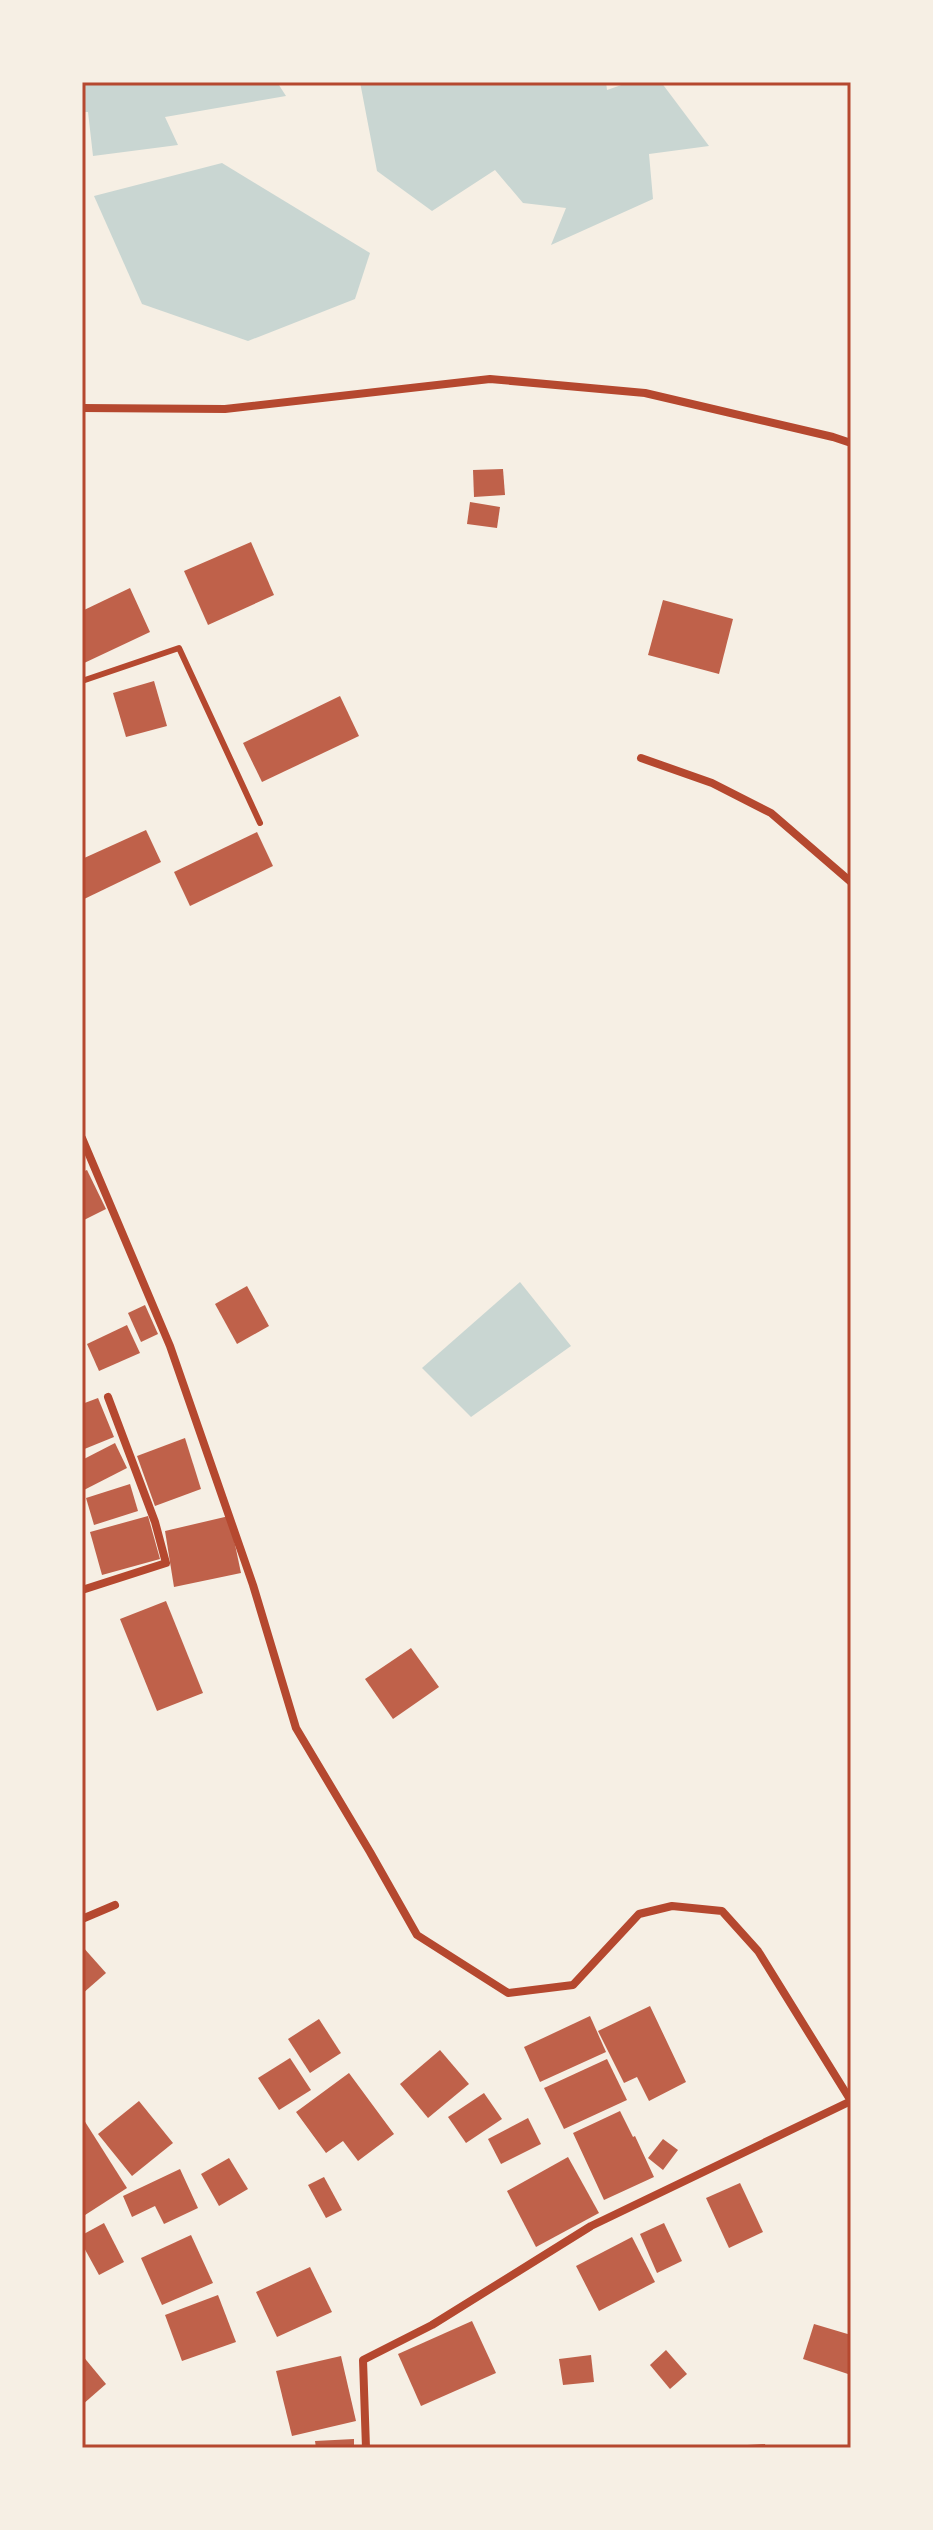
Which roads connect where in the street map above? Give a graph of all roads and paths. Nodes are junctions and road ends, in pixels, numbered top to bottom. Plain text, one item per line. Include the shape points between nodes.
1 (82, 408) edge
2 (851, 443) edge
3 (82, 681) edge
4 (641, 758) dead end
5 (260, 823) dead end
6 (851, 882) edge
7 (82, 1138) edge
8 (108, 1397) dead end
9 (82, 1590) edge
10 (115, 1905) dead end
11 (82, 1919) edge
12 (851, 2101) edge
13 (366, 2448) edge

1 - 2 street via 225,409 490,379 645,393
3 - 5 lane via 179,648
4 - 6 street via 712,783 771,813
7 - 12 street via 170,1346 296,1728 417,1935 508,1993 573,1985 639,1914 672,1906 722,1911 758,1951
8 - 9 street via 166,1563
10 - 11 street
12 - 13 street via 591,2226 432,2325 363,2360

